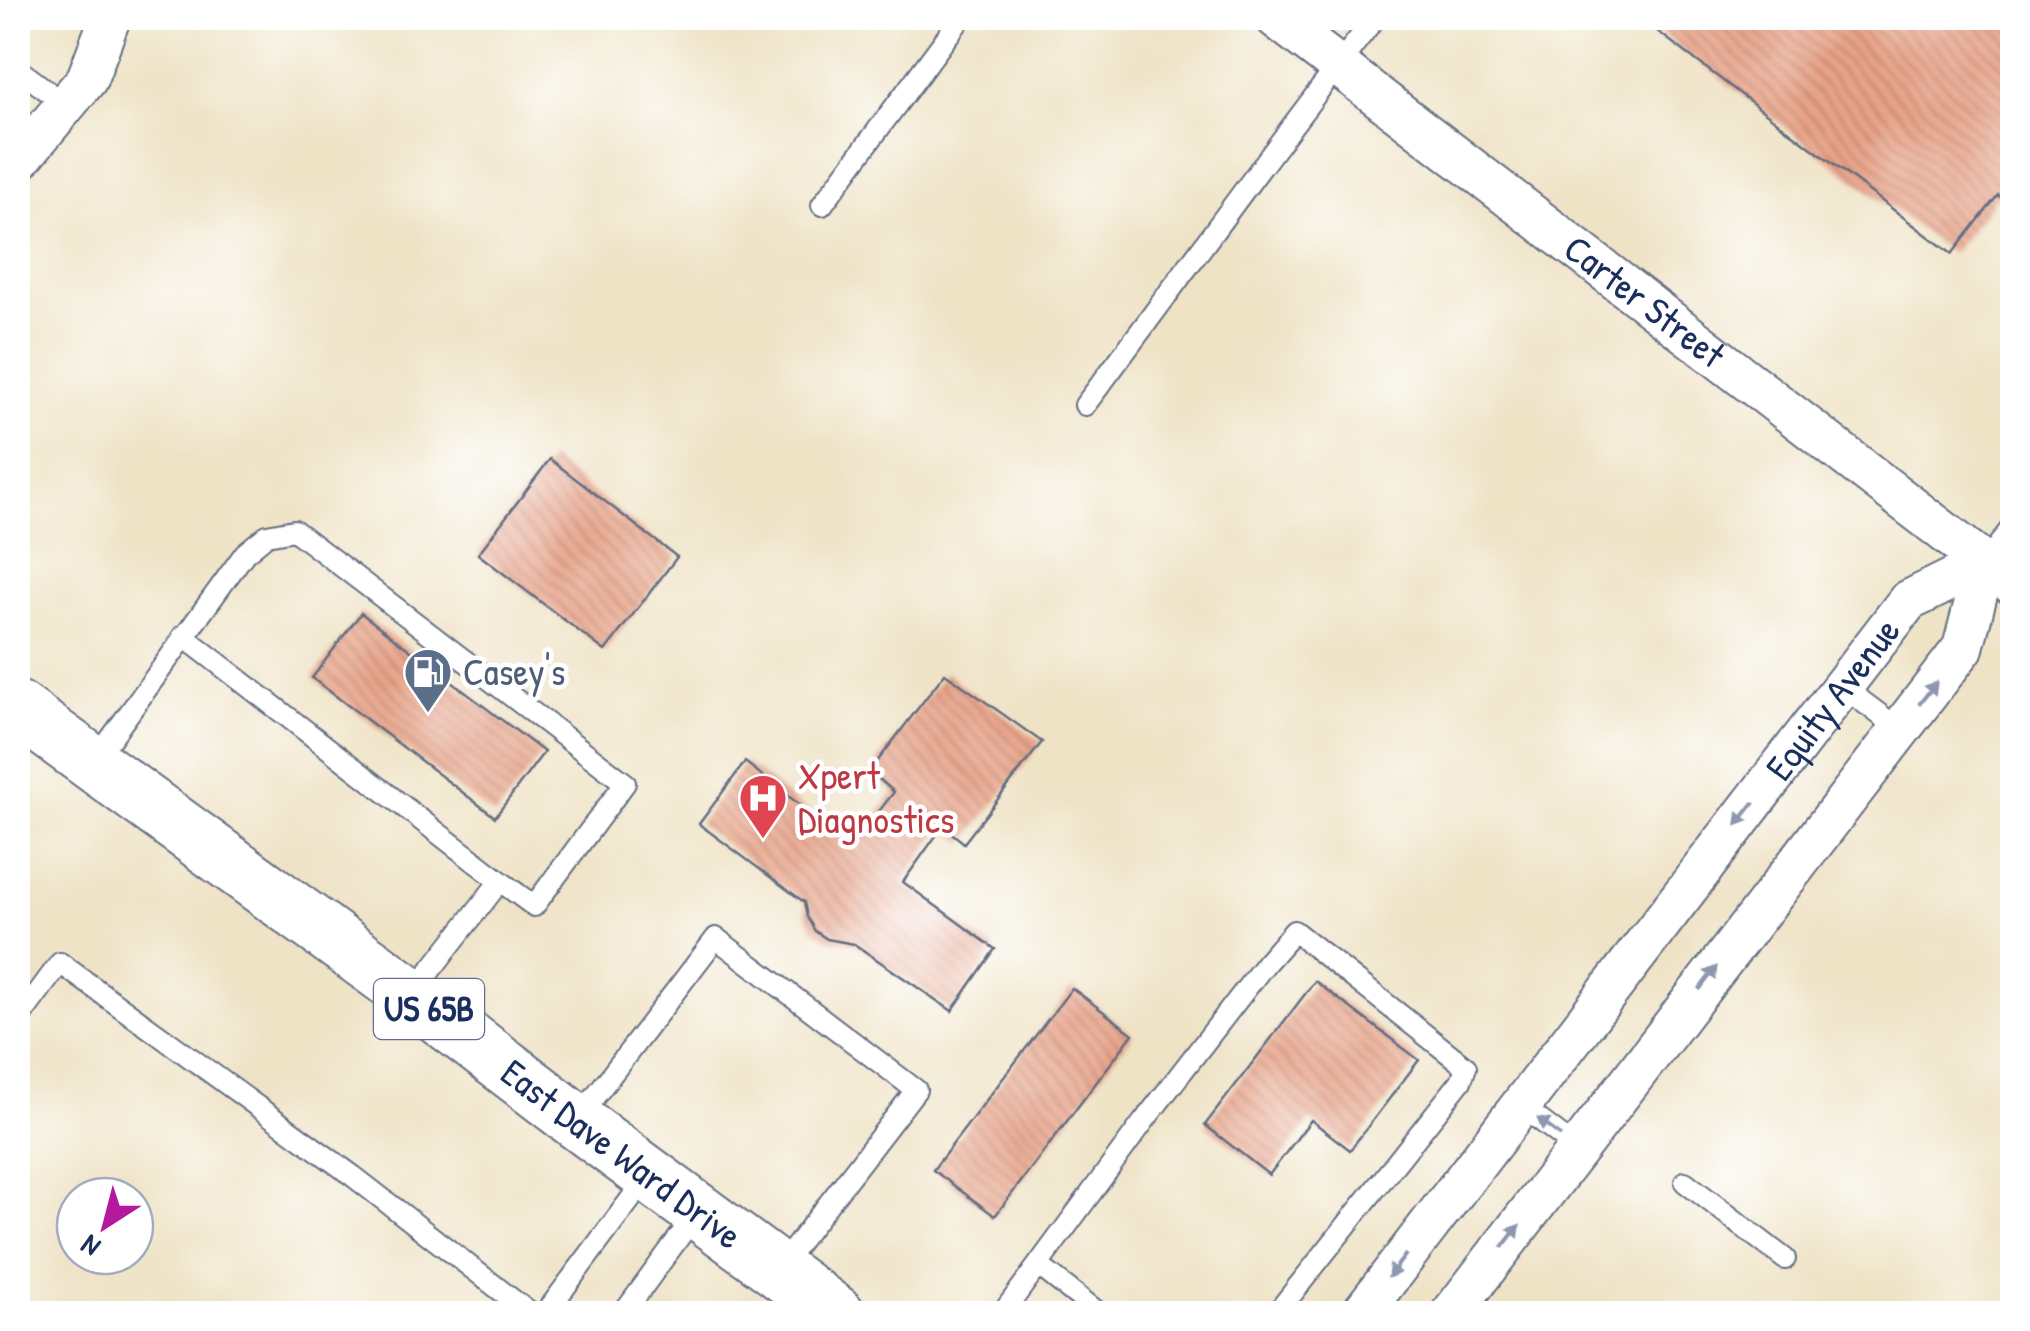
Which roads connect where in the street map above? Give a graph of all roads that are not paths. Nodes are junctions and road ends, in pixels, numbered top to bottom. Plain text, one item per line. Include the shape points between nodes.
1 (110, 18) edge
2 (961, 18) edge
3 (1276, 18) edge
4 (1375, 18) edge
5 (1338, 65) junction
6 (18, 69) edge
7 (66, 105) junction
8 (18, 162) edge
9 (822, 205) dead end
10 (1086, 405) dead end
11 (2012, 527) edge
12 (1999, 573) edge
13 (184, 636) junction
14 (1843, 687) junction
15 (20, 718) edge
16 (1899, 729) junction
17 (91, 765) junction
18 (500, 881) junction
19 (411, 996) junction
20 (18, 1020) edge
21 (1520, 1105) junction
22 (576, 1122) junction
23 (1578, 1149) junction
24 (649, 1174) junction
25 (1685, 1182) dead end
26 (698, 1210) junction
27 (1786, 1259) dead end
28 (1038, 1266) junction
29 (778, 1270) junction
30 (531, 1314) edge
31 (545, 1314) edge
32 (624, 1314) edge
33 (837, 1314) edge
34 (1002, 1314) edge
35 (1100, 1314) edge
36 (1276, 1314) edge
37 (1360, 1314) edge
38 (1451, 1314) edge

1 - 7 street via 87,79
2 - 9 lane
3 - 5 street, Carter Street
4 - 5 lane
5 - 10 lane
5 - 12 street, Carter Street
6 - 7 lane
7 - 8 street
11 - 12 lane
12 - 14 street, Equity Avenue via 1908,601
16 -> 12 street, Equity Avenue via 1963,648
13 - 17 lane
13 - 18 lane
13 - 18 lane via 245,553 267,535 294,530 625,783 534,906
14 - 16 lane
14 -> 21 street, Equity Avenue
15 - 17 main road, East Dave Ward Drive / US 65B
23 -> 16 street, Equity Avenue
17 - 19 main road, East Dave Ward Drive / US 65B
18 - 19 lane
19 - 22 main road, East Dave Ward Drive / US 65B
20 - 30 lane via 60,963
23 -> 21 lane
21 -> 37 street, Equity Avenue
22 - 24 main road, East Dave Ward Drive / US 65B
22 - 29 lane via 716,938 916,1090
38 -> 23 street, Equity Avenue
24 - 26 main road, East Dave Ward Drive / US 65B
24 - 31 lane
25 - 27 lane
26 - 29 main road, East Dave Ward Drive / US 65B
26 - 32 lane
28 - 34 lane
28 - 35 lane
28 - 36 lane via 1294,932 1466,1067 1462,1081
29 - 33 main road, East Dave Ward Drive / US 65B

